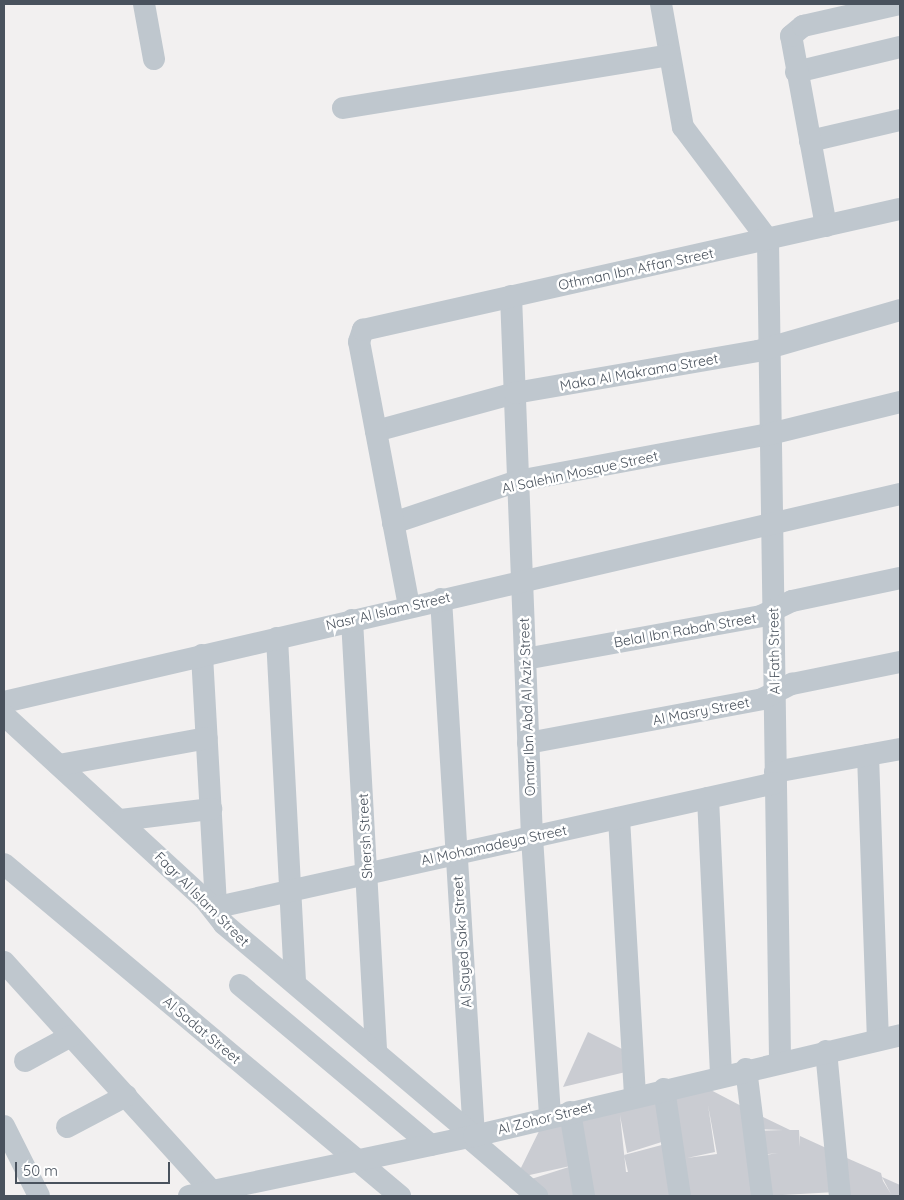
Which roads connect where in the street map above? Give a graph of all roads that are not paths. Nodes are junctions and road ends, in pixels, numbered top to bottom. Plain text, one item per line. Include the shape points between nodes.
1 (144, 4) edge
2 (661, 4) edge
3 (900, 4) edge
4 (900, 47) edge
5 (669, 55) junction
6 (154, 59) dead end
7 (796, 72) junction
8 (343, 108) dead end
9 (900, 120) edge
10 (810, 141) junction
11 (900, 209) edge
12 (826, 226) junction
13 (768, 240) junction
14 (511, 296) junction
15 (900, 310) edge
16 (769, 348) junction
17 (515, 394) junction
18 (900, 402) edge
19 (376, 431) junction
20 (770, 434) junction
21 (518, 482) junction
22 (900, 494) edge
23 (772, 521) junction
24 (393, 523) junction
25 (900, 578) edge
26 (522, 579) junction
27 (441, 599) junction
28 (409, 606) junction
29 (773, 612) junction
30 (352, 620) junction
31 (276, 638) junction
32 (202, 655) junction
33 (525, 658) junction
34 (900, 662) edge
35 (774, 693) junction
36 (4, 702) edge
37 (4, 716) edge
38 (207, 738) junction
39 (528, 743) junction
40 (900, 749) edge
41 (868, 755) junction
42 (59, 764) junction
43 (775, 778) junction
44 (708, 798) junction
45 (211, 809) junction
46 (619, 818) junction
47 (121, 820) junction
48 (532, 837) junction
49 (456, 853) junction
50 (4, 864) edge
51 (368, 872) junction
52 (290, 890) junction
53 (214, 907) junction
54 (4, 962) edge
55 (295, 984) junction
56 (240, 985) dead end
57 (900, 1035) edge
58 (71, 1036) junction
59 (878, 1040) junction
60 (826, 1051) junction
61 (376, 1053) junction
62 (25, 1061) dead end
63 (780, 1061) junction
64 (746, 1069) junction
65 (721, 1074) junction
66 (664, 1088) junction
67 (126, 1096) junction
68 (635, 1096) junction
69 (560, 1115) junction
70 (4, 1126) edge
71 (67, 1127) dead end
72 (471, 1137) junction
73 (431, 1145) junction
74 (356, 1160) junction
75 (212, 1191) junction
76 (245, 1191) edge
77 (39, 1196) edge
78 (189, 1196) edge
79 (400, 1196) edge
80 (537, 1196) edge
81 (584, 1196) edge
82 (680, 1196) edge
83 (762, 1196) edge
84 (840, 1196) edge

1 - 6 street
2 - 5 street
3 - 7 street via 803,26 790,40
4 - 7 street
5 - 8 street
5 - 13 street via 683,126
7 - 10 street
9 - 10 street
10 - 12 street
11 - 12 street, Othman Ibn Affan Street
12 - 13 street, Othman Ibn Affan Street
13 - 14 street, Othman Ibn Affan Street
13 - 16 street, Al Fath Street
14 - 17 street, Omar Ibn Abd Al Aziz Street
14 - 19 street, Othman Ibn Affan Street via 363,330 359,342
15 - 16 street, Maka Al Makrama Street
16 - 17 street, Maka Al Makrama Street
16 - 20 street, Al Fath Street
17 - 19 street, Maka Al Makrama Street
17 - 21 street, Omar Ibn Abd Al Aziz Street
18 - 20 street
19 - 24 street
20 - 21 street, Al Salehin Mosque Street
20 - 23 street, Al Fath Street
21 - 24 street, Al Salehin Mosque Street
21 - 26 street, Omar Ibn Abd Al Aziz Street
22 - 23 street, Nasr Al Islam Street
23 - 26 street, Nasr Al Islam Street
23 - 29 street, Al Fath Street
24 - 28 street
25 - 29 street, Belal Ibn Rabah Street via 792,601
26 - 27 street, Nasr Al Islam Street
26 - 33 street, Omar Ibn Abd Al Aziz Street
27 - 28 street, Nasr Al Islam Street
27 - 49 street, Al Sayed Sakr Street
28 - 30 street, Nasr Al Islam Street
29 - 33 street, Belal Ibn Rabah Street
29 - 35 street, Al Fath Street
30 - 31 street, Nasr Al Islam Street
30 - 51 street, Shersh Street
31 - 32 street, Nasr Al Islam Street
31 - 52 street
32 - 36 street, Nasr Al Islam Street
32 - 38 street
33 - 39 street, Omar Ibn Abd Al Aziz Street
34 - 35 street, Al Masry Street via 792,684
35 - 39 street, Al Masry Street via 762,699
35 - 43 street, Al Fath Street
37 - 42 street, Fagr Al Islam Street
38 - 42 street
38 - 45 street
39 - 48 street, Omar Ibn Abd Al Aziz Street
40 - 41 street, Al Mohamadeya Street
41 - 43 street, Al Mohamadeya Street
41 - 59 street
42 - 47 street, Fagr Al Islam Street
43 - 44 street, Al Mohamadeya Street
43 - 63 street, Al Fath Street
44 - 46 street, Al Mohamadeya Street
44 - 65 street
45 - 47 street
45 - 53 street
46 - 48 street, Al Mohamadeya Street
46 - 68 street
47 - 53 street, Fagr Al Islam Street
48 - 49 street, Al Mohamadeya Street
48 - 69 street, Omar Ibn Abd Al Aziz Street
49 - 51 street, Al Mohamadeya Street
49 - 72 street, Al Sayed Sakr Street
50 - 74 street, Al Sadat Street
51 - 52 street, Al Mohamadeya Street
51 - 61 street, Shersh Street
52 - 53 street, Al Mohamadeya Street
52 - 55 street
53 - 55 street, Fagr Al Islam Street via 224,924
54 - 58 street
55 - 61 street, Fagr Al Islam Street
56 - 73 street
57 - 59 street, Al Zohor Street
58 - 62 street
58 - 67 street
59 - 60 street, Al Zohor Street
60 - 63 street, Al Zohor Street
60 - 84 street
61 - 72 street, Fagr Al Islam Street
63 - 64 street, Al Zohor Street
64 - 65 street, Al Zohor Street
64 - 83 street
65 - 66 street, Al Zohor Street
66 - 68 street, Al Zohor Street
66 - 82 street
67 - 71 street
67 - 75 street
68 - 69 street, Al Zohor Street
69 - 72 street, Al Zohor Street
69 - 81 street, Omar Ibn Abd Al Aziz Street
70 - 77 street
72 - 73 street, Al Zohor Street
72 - 80 street, Fagr Al Islam Street
73 - 74 street, Al Zohor Street
74 - 76 street, Al Zohor Street
74 - 79 street, Al Sadat Street
75 - 76 street, Al Zohor Street
75 - 78 street, Al Zohor Street

